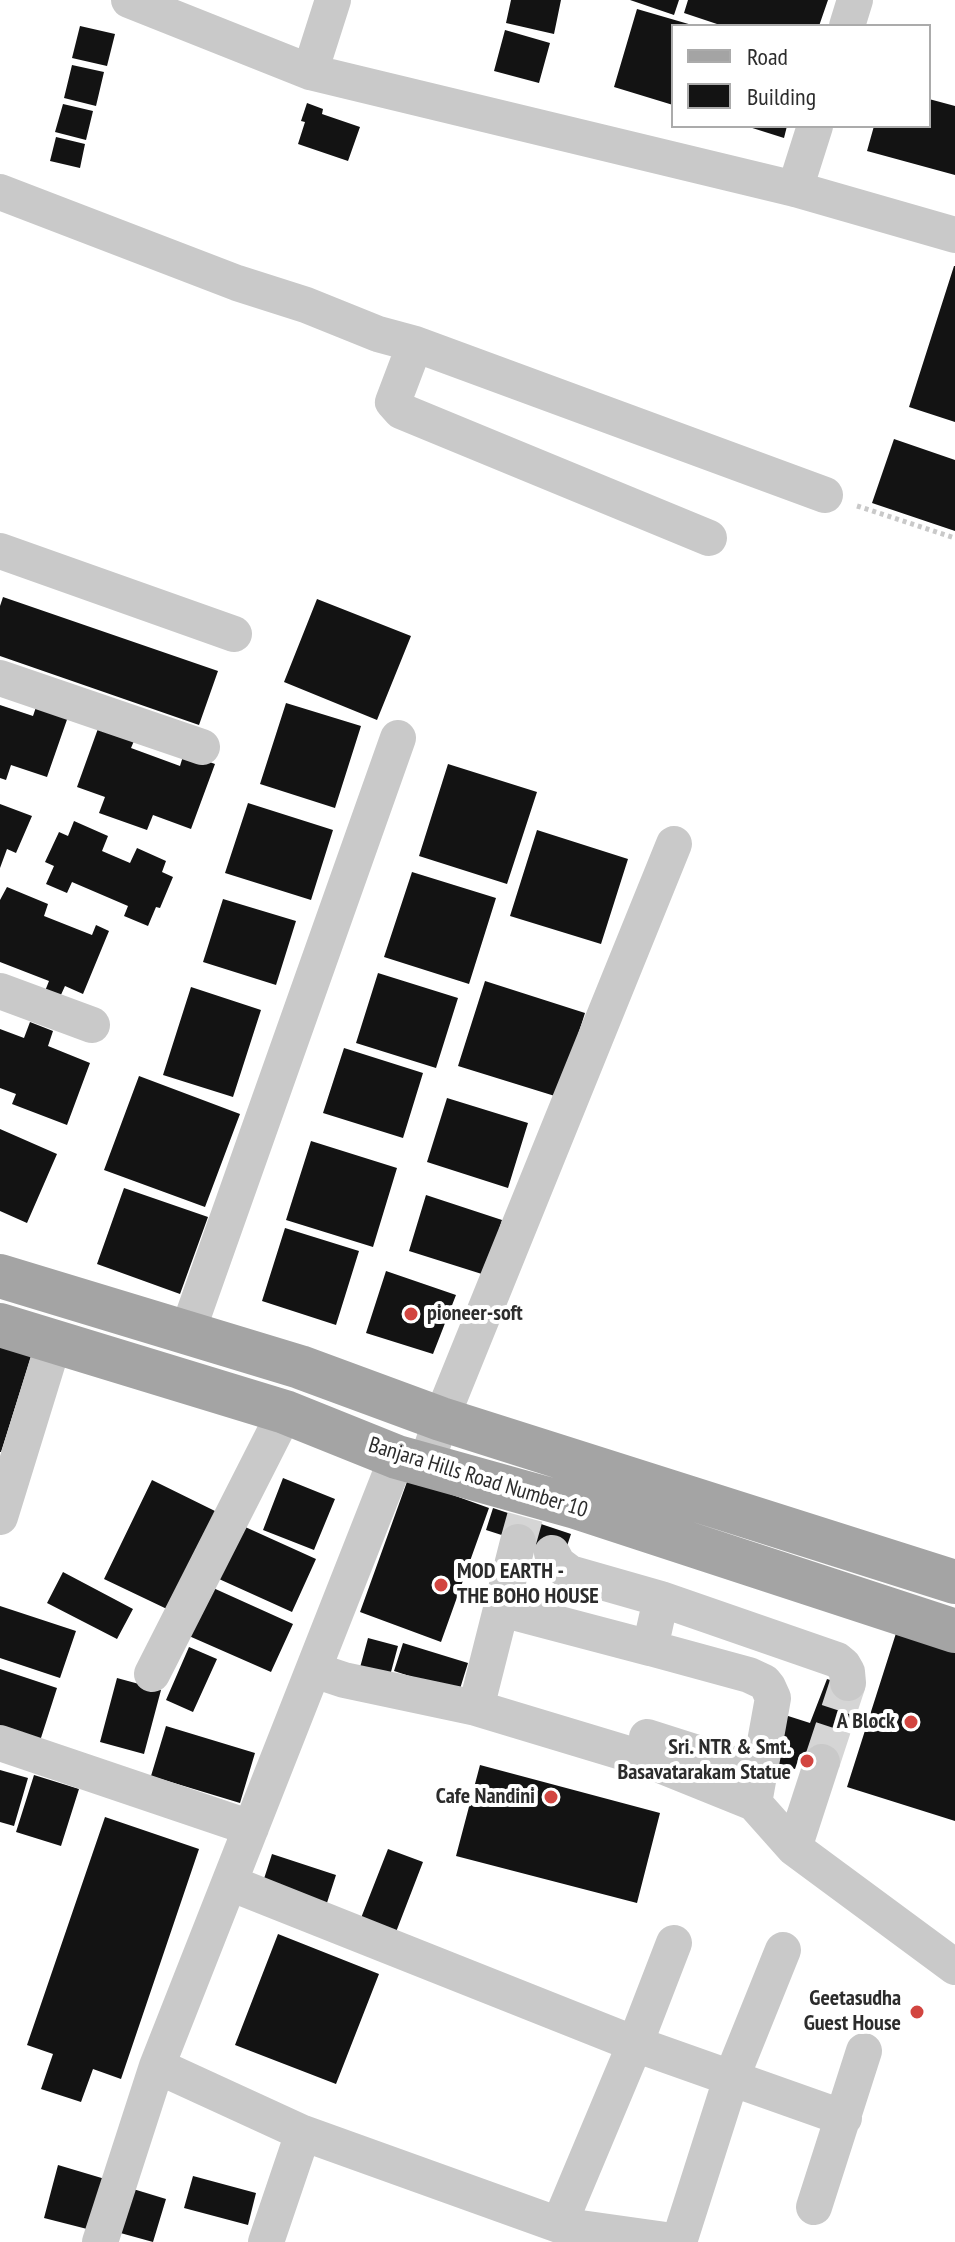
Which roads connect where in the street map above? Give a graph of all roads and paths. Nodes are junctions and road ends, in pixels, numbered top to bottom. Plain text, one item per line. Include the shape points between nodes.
1 (129, 0) edge
2 (333, 0) edge
3 (855, 0) edge
4 (848, 24) edge
5 (310, 72) junction
6 (814, 128) edge
7 (795, 189) junction
8 (0, 192) edge
9 (955, 235) edge
10 (415, 344) junction
11 (825, 495) joint
12 (709, 538) dead end
13 (955, 538) edge
14 (0, 551) edge
15 (234, 634) dead end
16 (0, 678) edge
17 (398, 738) dead end
18 (202, 747) dead end
19 (674, 844) dead end
20 (0, 991) edge
21 (92, 1025) dead end
22 (0, 1276) edge
23 (0, 1325) edge
24 (187, 1333) junction
25 (54, 1342) junction
26 (285, 1412) junction
27 (441, 1419) junction
28 (411, 1461) junction
29 (6, 1480) edge
30 (0, 1517) edge
31 (542, 1523) junction
32 (955, 1582) edge
33 (661, 1599) junction
34 (502, 1609) junction
35 (955, 1631) edge
36 (650, 1648) junction
37 (314, 1670) junction
38 (152, 1674) dead end
39 (848, 1683) dead end
40 (479, 1697) junction
41 (0, 1743) edge
42 (822, 1762) tunnel mouth
43 (757, 1788) junction
44 (251, 1828) junction
45 (794, 1848) junction
46 (230, 1883) junction
47 (674, 1943) dead end
48 (783, 1950) dead end
49 (955, 1967) edge
50 (635, 2044) junction
51 (864, 2051) dead end
52 (157, 2066) junction
53 (731, 2079) junction
54 (844, 2118) junction
55 (303, 2133) junction
56 (814, 2207) dead end
57 (559, 2225) junction
58 (100, 2242) edge
59 (266, 2242) edge
60 (680, 2242) edge

1 - 5 street
2 - 5 street
3 - 4 street
5 - 7 street
6 - 7 street
7 - 9 street
8 - 10 street
10 - 11 street
10 - 12 street via 393,402 401,411
11 - 13 path
14 - 15 street
16 - 18 street
17 - 24 street
19 - 27 street
20 - 21 street
22 - 24 main road, Banjara Hills Road Number 10
23 - 25 main road, Banjara Hills Road Number 10
24 - 27 main road, Banjara Hills Road Number 10 via 300,1367
25 - 26 main road, Banjara Hills Road Number 10
25 - 29 street
26 - 28 main road, Banjara Hills Road Number 10
26 - 38 street
27 - 28 street
27 - 32 main road, Banjara Hills Road Number 10
28 - 31 main road, Banjara Hills Road Number 10
28 - 37 street
29 - 30 street
31 - 33 street via 558,1564 570,1573
31 - 34 street
31 - 35 main road, Banjara Hills Road Number 10
33 - 36 street
33 - 39 street via 837,1660
34 - 36 street
34 - 40 street
36 - 43 street via 749,1675 768,1687 773,1698
37 - 40 street via 344,1680
37 - 44 street
40 - 43 street via 645,1759
41 - 44 street
42 - 45 street
43 - 45 street
44 - 46 street
45 - 49 street
46 - 50 street
46 - 52 street
47 - 50 street
48 - 53 street
50 - 53 street
50 - 57 street
51 - 54 street
52 - 55 street
52 - 58 street
53 - 54 street
53 - 60 street
54 - 56 street
55 - 57 street
55 - 59 street
57 - 60 street

